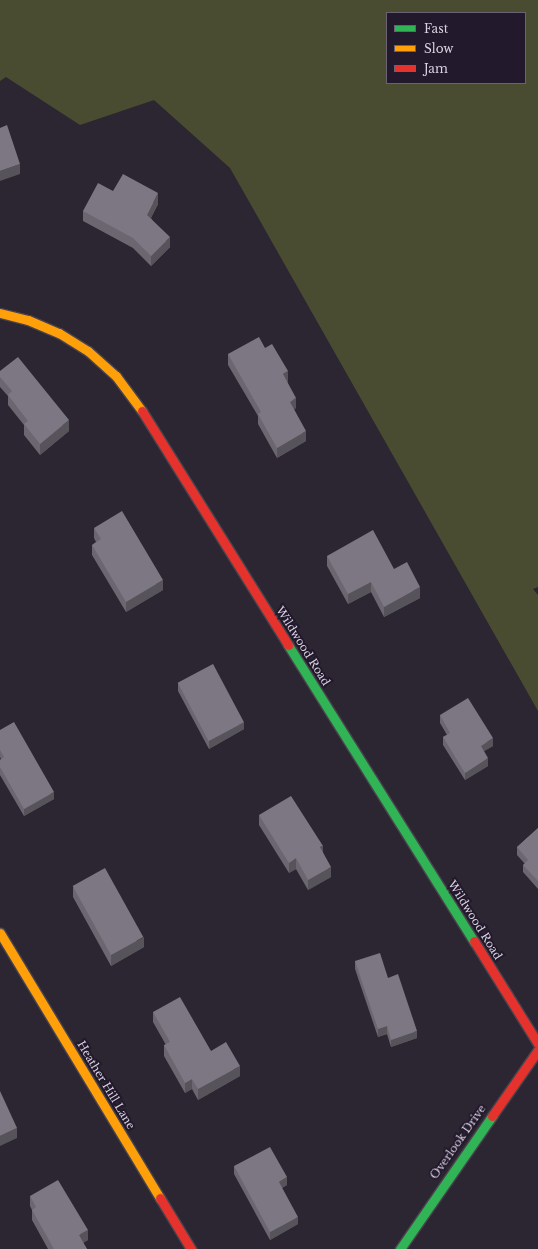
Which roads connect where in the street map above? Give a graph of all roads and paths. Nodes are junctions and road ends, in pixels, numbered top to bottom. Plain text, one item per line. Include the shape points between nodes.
1 (0, 312) edge
2 (0, 933) edge
3 (538, 1044) edge
4 (538, 1050) edge
5 (191, 1249) edge
6 (400, 1249) edge

1 - 3 street, Wildwood Road via 47,328 88,351 116,376 139,406
2 - 5 street, Heather Hill Lane
4 - 6 street, Overlook Drive

